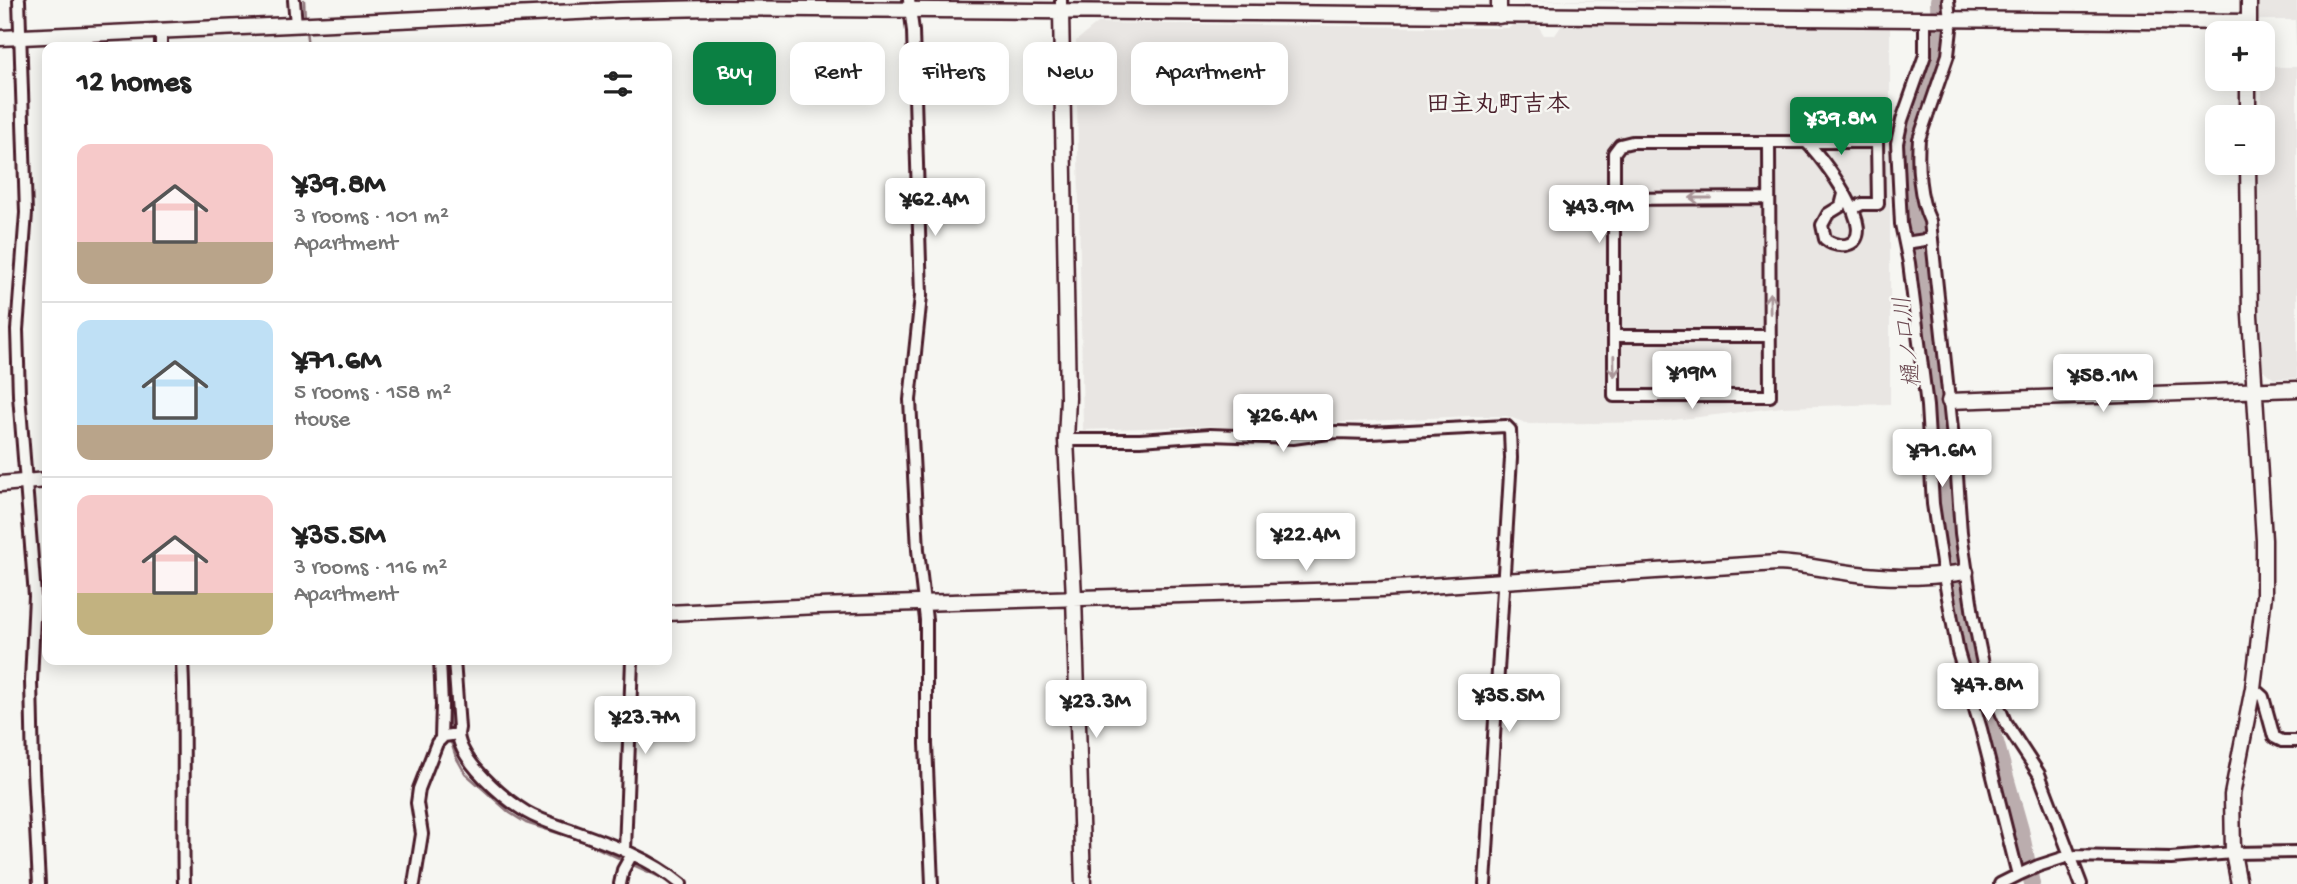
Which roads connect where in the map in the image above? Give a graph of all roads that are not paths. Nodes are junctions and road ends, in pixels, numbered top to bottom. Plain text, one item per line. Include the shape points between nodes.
1 (19, 0) edge
2 (294, 0) edge
3 (1499, 0) edge
4 (1948, 0) edge
5 (2249, 0) edge
6 (910, 5) edge
7 (1061, 5) edge
8 (1499, 16) junction
9 (1928, 19) junction
10 (1948, 19) junction
11 (2249, 21) edge
12 (302, 25) junction
13 (2205, 27) edge
14 (161, 31) junction
15 (21, 37) junction
16 (0, 38) edge
17 (162, 42) edge
18 (1908, 106) junction
19 (1925, 112) junction
20 (1769, 142) junction
21 (1806, 142) junction
22 (2248, 175) edge
23 (1844, 194) junction
24 (1768, 198) junction
25 (1615, 199) junction
26 (1852, 209) junction
27 (1930, 240) junction
28 (1907, 243) junction
29 (1940, 328) junction
30 (1919, 330) junction
31 (1770, 336) junction
32 (1614, 337) junction
33 (2297, 389) edge
34 (2255, 391) junction
35 (1949, 401) junction
36 (1066, 440) junction
37 (42, 481) edge
38 (25, 483) junction
39 (0, 484) edge
40 (1965, 572) junction
41 (1946, 576) junction
42 (1504, 582) junction
43 (1074, 597) junction
44 (924, 603) junction
45 (672, 613) edge
46 (183, 665) edge
47 (440, 665) edge
48 (454, 665) edge
49 (632, 665) edge
50 (2253, 688) junction
51 (457, 734) junction
52 (442, 737) junction
53 (2297, 741) edge
54 (2297, 852) edge
55 (2233, 853) junction
56 (629, 854) junction
57 (2070, 856) junction
58 (2020, 874) junction
59 (39, 884) edge
60 (184, 884) edge
61 (414, 884) edge
62 (620, 884) edge
63 (681, 884) edge
64 (932, 884) edge
65 (1083, 884) edge
66 (1485, 884) edge
67 (2000, 884) edge
68 (2081, 884) edge
69 (2239, 884) edge

1 - 15 street
2 - 12 street
3 - 8 street
4 - 10 street
5 - 11 street
6 - 7 street
6 - 12 street via 670,8
6 - 44 street via 921,296 910,400
7 - 8 street
7 - 36 street
8 - 9 street
9 - 10 street
9 - 18 street via 1924,55
10 - 13 street
10 - 19 street via 1948,55
12 - 14 street
14 - 15 street
14 - 17 street
15 - 16 street
15 - 38 street via 26,213 17,330
18 - 19 street
18 - 28 street via 1897,143 1901,224
19 - 27 street via 1918,151
20 - 21 street
20 - 24 street
20 - 25 street via 1620,145 1615,153
21 - 23 street via 1821,156
21 - 26 street via 1877,142 1878,204
22 - 34 street
23 - 26 street
23 - 26 street via 1840,206 1823,221 1828,241 1843,245 1856,239 1859,226
24 -> 25 street
31 -> 24 street
25 - 32 street
27 - 28 street
27 - 29 street
28 - 30 street
29 - 30 street
29 - 35 street
30 - 41 street via 1933,504
31 - 32 street
32 -> 31 street via 1614,396 1770,396
33 - 34 street
34 - 35 street
34 - 50 street via 2264,595
35 - 40 street
36 - 42 street via 1210,435 1293,439 1336,432 1506,426 1511,458
36 - 43 street
37 - 38 street
38 - 39 street
38 - 59 street via 35,596 31,681
40 - 41 street
40 - 57 street via 1984,669 2004,722 2039,774
41 - 42 street via 1876,576 1777,563
41 - 58 street via 1958,652
42 - 43 street
42 - 66 street
43 - 44 street
43 - 65 street
44 - 45 street
44 - 64 street
46 - 60 street
47 - 52 street
48 - 51 street
49 - 56 street
50 - 53 street via 2263,697 2274,737
50 - 55 street via 2232,795
51 - 52 street
51 - 56 street via 469,761 527,812
52 - 61 street via 419,789 422,834
54 - 55 street
55 - 57 street via 2171,858
55 - 69 street
56 - 62 street
56 - 63 street
57 - 58 street
57 - 68 street
58 - 67 street

